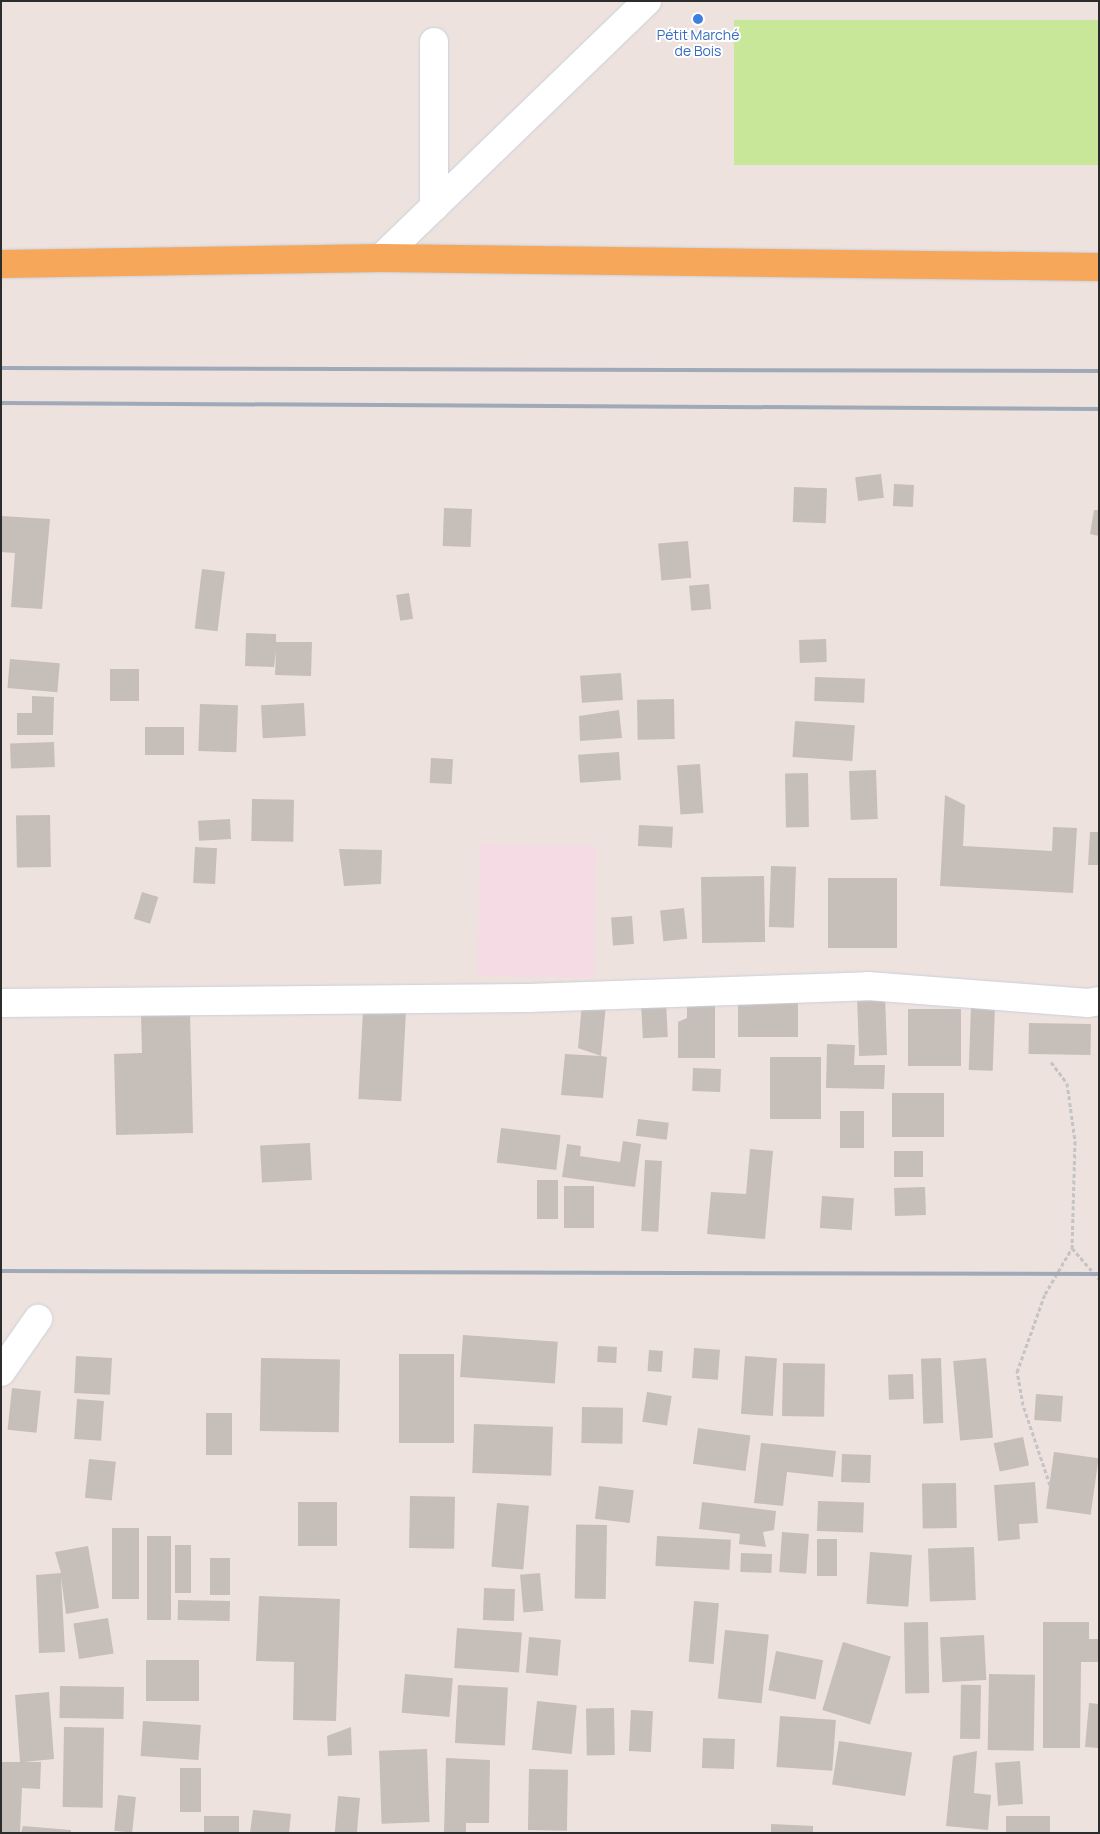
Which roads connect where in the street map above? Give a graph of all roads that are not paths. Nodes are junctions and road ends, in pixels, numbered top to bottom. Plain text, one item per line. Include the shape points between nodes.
1 (647, 1) edge
2 (434, 42) dead end
3 (434, 207) junction
4 (381, 258) junction
5 (1, 264) edge
6 (1099, 267) edge
7 (1099, 1001) edge
8 (1, 1003) edge
9 (38, 1318) dead end
10 (1, 1372) edge

1 - 3 street
2 - 3 street
3 - 4 street
4 - 5 main road
4 - 6 main road
7 - 8 street via 1088,1003 868,986 528,998
9 - 10 street

